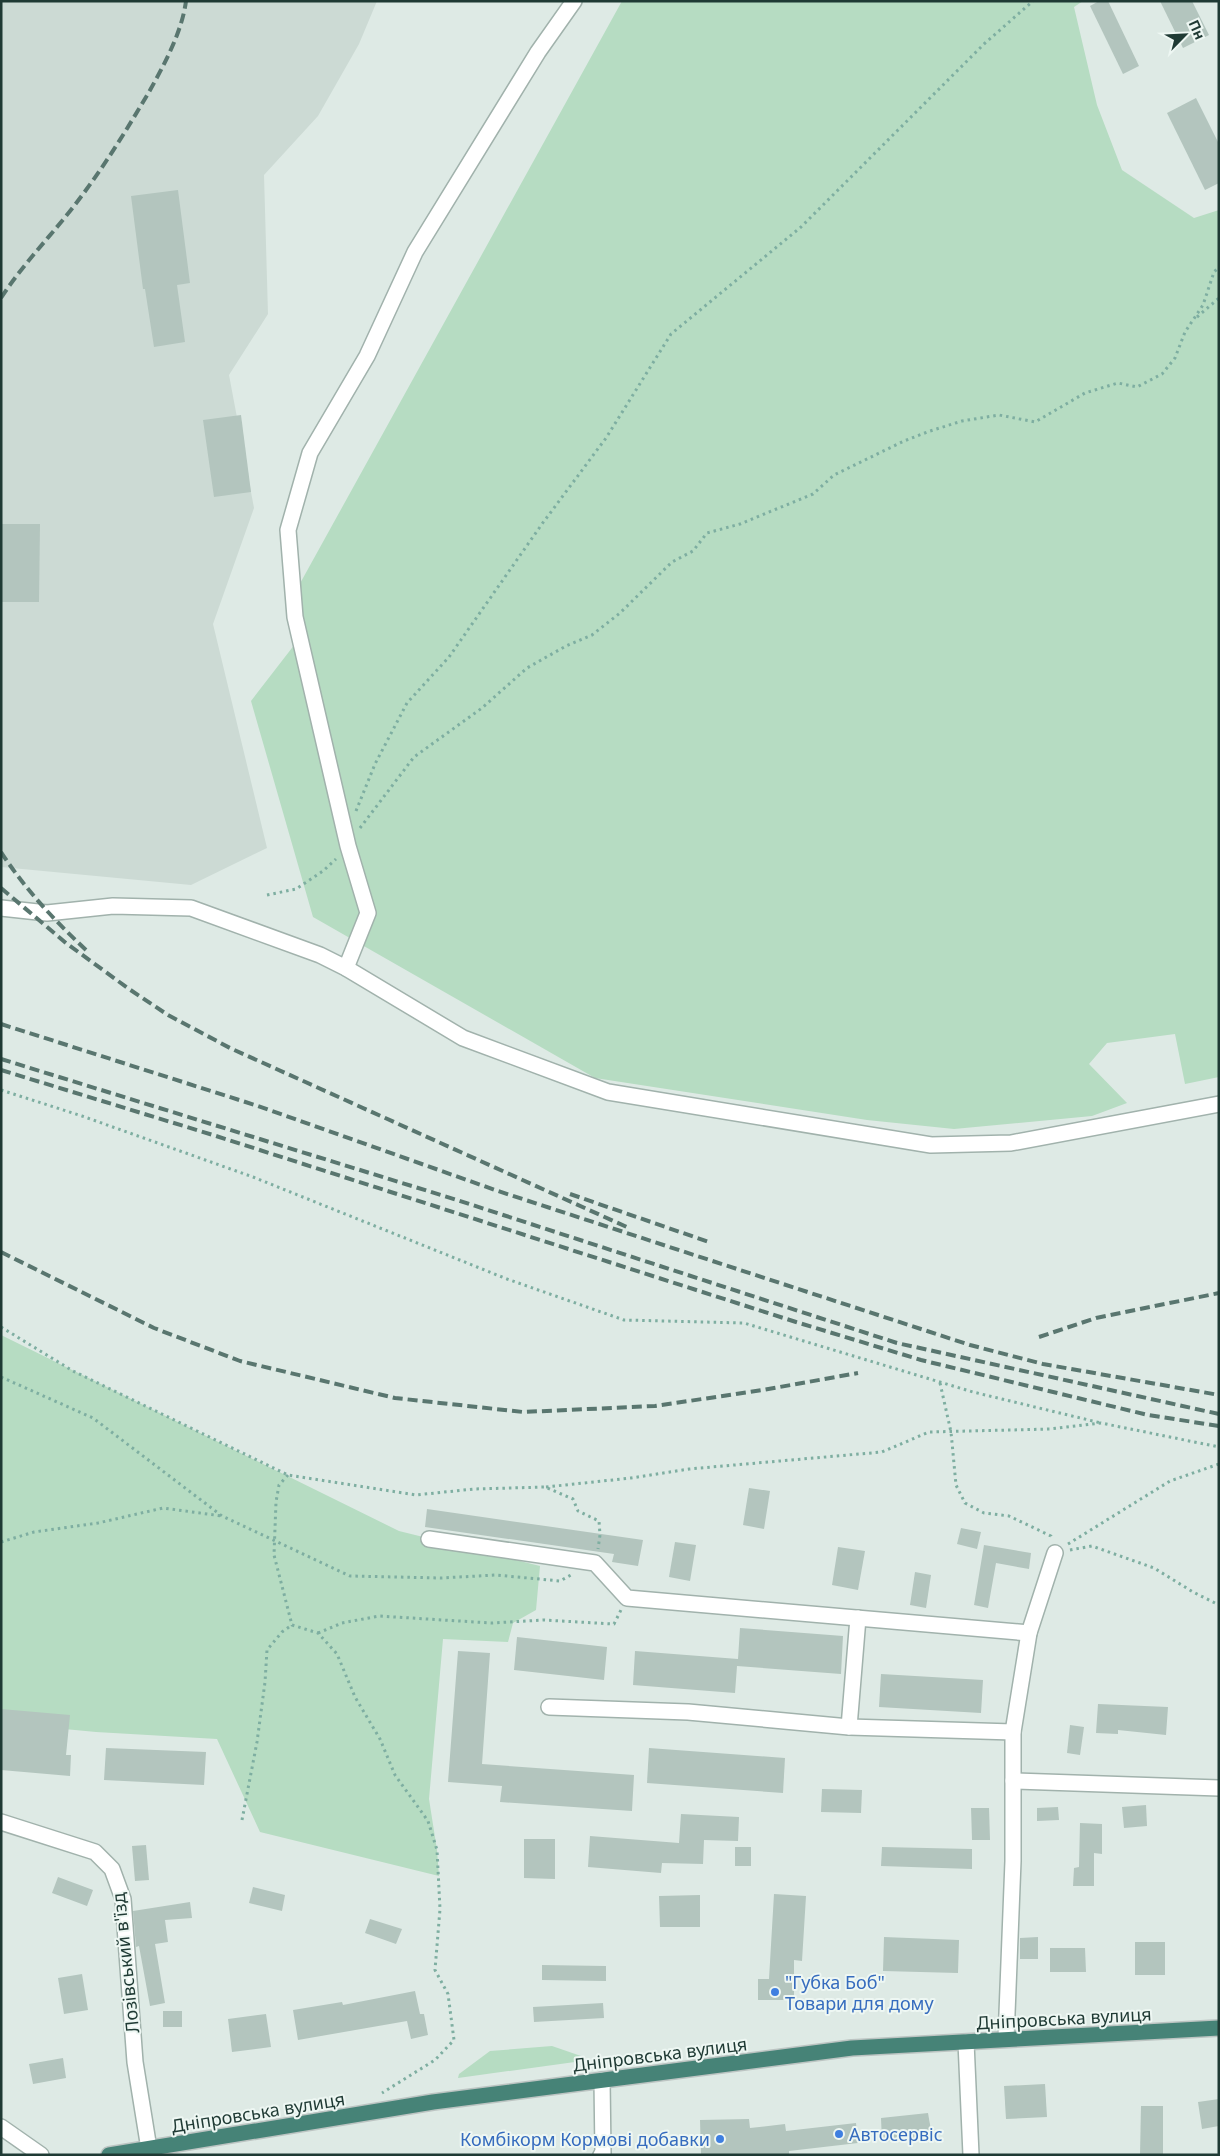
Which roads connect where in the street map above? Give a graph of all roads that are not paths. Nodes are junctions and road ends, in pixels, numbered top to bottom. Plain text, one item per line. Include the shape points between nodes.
1 (574, 1) edge
2 (1, 908) edge
3 (346, 968) junction
4 (1219, 1104) edge
5 (429, 1539) dead end
6 (1055, 1553) road end
7 (858, 1618) junction
8 (1029, 1633) junction
9 (549, 1707) dead end
10 (850, 1727) junction
11 (1013, 1732) junction
12 (1013, 1781) junction
13 (1219, 1788) edge
14 (1, 1822) edge
15 (1219, 2028) edge
16 (1006, 2039) junction
17 (966, 2042) junction
18 (602, 2080) junction
19 (1, 2127) edge
20 (151, 2152) edge
21 (41, 2155) edge
22 (109, 2155) edge
23 (601, 2155) edge
24 (971, 2155) edge

1 - 3 street via 538,52 415,252 367,356 310,453 288,530 295,617 348,846 368,912
2 - 3 street via 47,913 113,906 191,908 312,952
3 - 4 street via 463,1038 608,1092 931,1146 1011,1143
5 - 7 street via 595,1563 627,1598
6 - 8 street
7 - 8 street
7 - 10 street
8 - 11 street
9 - 10 street via 688,1712
10 - 11 street
11 - 12 street
12 - 13 street
12 - 16 street
14 - 20 street, Лозівський в'їзд via 95,1852 112,1869 122,1899 135,2062
15 - 16 highway, Дніпровська вулиця
16 - 17 highway, Дніпровська вулиця
17 - 18 highway, Дніпровська вулиця via 852,2048
17 - 24 street
18 - 20 highway, Дніпровська вулиця via 433,2102
18 - 23 street
19 - 21 street
20 - 22 highway, Дніпровська вулиця

